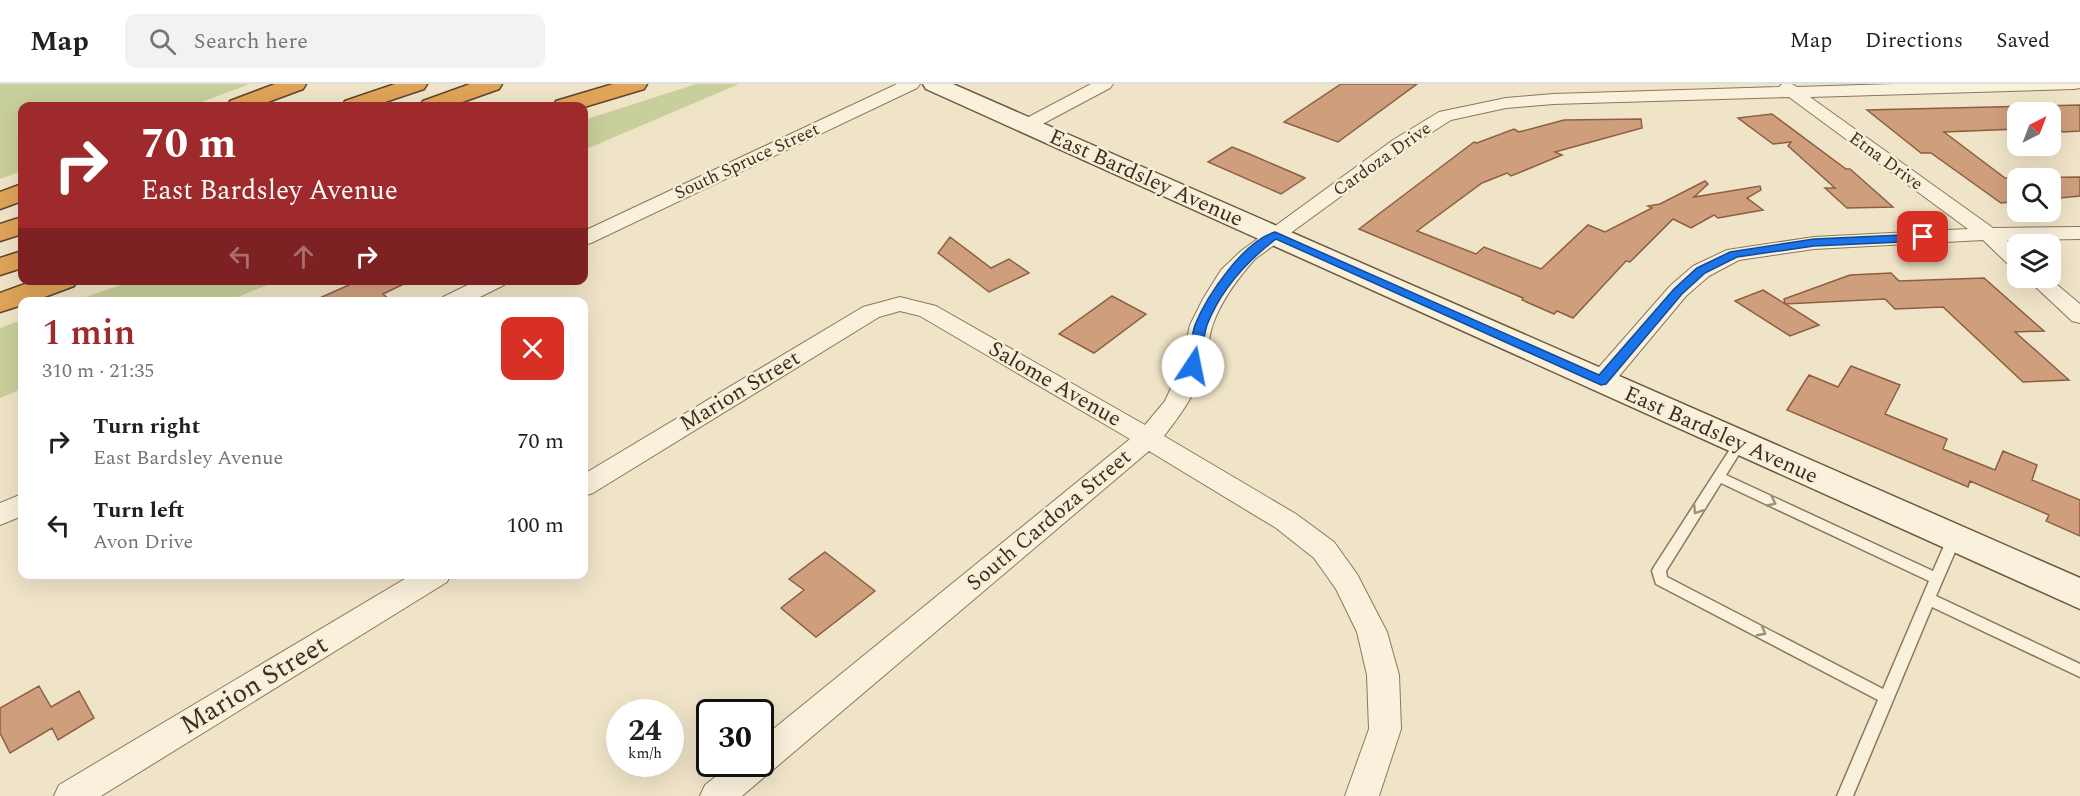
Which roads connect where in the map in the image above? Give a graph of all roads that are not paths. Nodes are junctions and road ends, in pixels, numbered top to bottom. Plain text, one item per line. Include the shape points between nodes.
1 (295, 84) edge
2 (416, 84) edge
3 (491, 84) edge
4 (636, 84) edge
5 (911, 84) edge
6 (934, 84) edge
7 (1104, 84) edge
8 (2074, 84) edge
9 (1787, 88) edge
10 (248, 102) edge
11 (364, 102) edge
12 (441, 102) edge
13 (577, 102) edge
14 (1028, 125) junction
15 (18, 194) edge
16 (0, 201) edge
17 (18, 227) edge
18 (2080, 233) edge
19 (0, 234) edge
20 (1988, 234) junction
21 (1275, 235) junction
22 (588, 237) edge
23 (2007, 251) edge
24 (18, 260) edge
25 (0, 267) edge
26 (50, 285) edge
27 (486, 285) edge
28 (2048, 288) edge
29 (461, 297) edge
30 (0, 303) edge
31 (900, 304) joint
32 (2080, 316) edge
33 (1601, 381) junction
34 (1148, 438) junction
35 (1740, 443) junction
36 (1719, 477) junction
37 (588, 484) edge
38 (18, 506) edge
39 (0, 515) edge
40 (1954, 538) junction
41 (429, 579) edge
42 (1937, 579) junction
43 (2080, 594) edge
44 (1929, 599) junction
45 (2080, 671) edge
46 (1887, 698) junction
47 (774, 748) edge
48 (740, 777) edge
49 (71, 796) edge
50 (717, 796) edge
51 (1362, 796) edge
52 (1845, 796) edge

1 - 10 highway
2 - 11 highway
3 - 12 highway
4 - 13 highway
5 - 22 street, South Spruce Street
6 - 14 main road, East Bardsley Avenue
7 - 14 street
8 - 9 street, Cardoza Drive
9 - 20 street, Etna Drive
9 - 21 street, Cardoza Drive via 1553,99 1506,103 1444,116
14 - 21 main road, East Bardsley Avenue
15 - 16 highway
17 - 19 highway
18 - 20 street
20 - 23 street, Etna Drive
20 - 33 street via 1814,243 1734,254 1701,271 1678,291
21 - 33 main road, East Bardsley Avenue
21 - 34 street, South Cardoza Street via 1229,275 1201,325 1193,366 1176,404
24 - 25 highway
26 - 30 highway
27 - 29 street
28 - 32 street
31 - 34 street, Salome Avenue via 928,311
31 - 37 street, Marion Street via 871,312
33 - 35 main road, East Bardsley Avenue
34 - 47 street, South Cardoza Street
34 - 51 street, Salome Avenue via 1286,521 1324,549 1347,582 1372,632 1383,675 1385,729
35 - 36 lane
35 - 40 main road, East Bardsley Avenue
36 -> 42 lane
36 -> 46 lane via 1659,571 1661,580
38 - 39 street
40 - 42 lane
40 - 43 main road, East Bardsley Avenue
41 - 49 street, Marion Street
42 - 44 lane
44 - 45 lane
44 - 46 lane
46 - 52 lane
48 - 50 street

